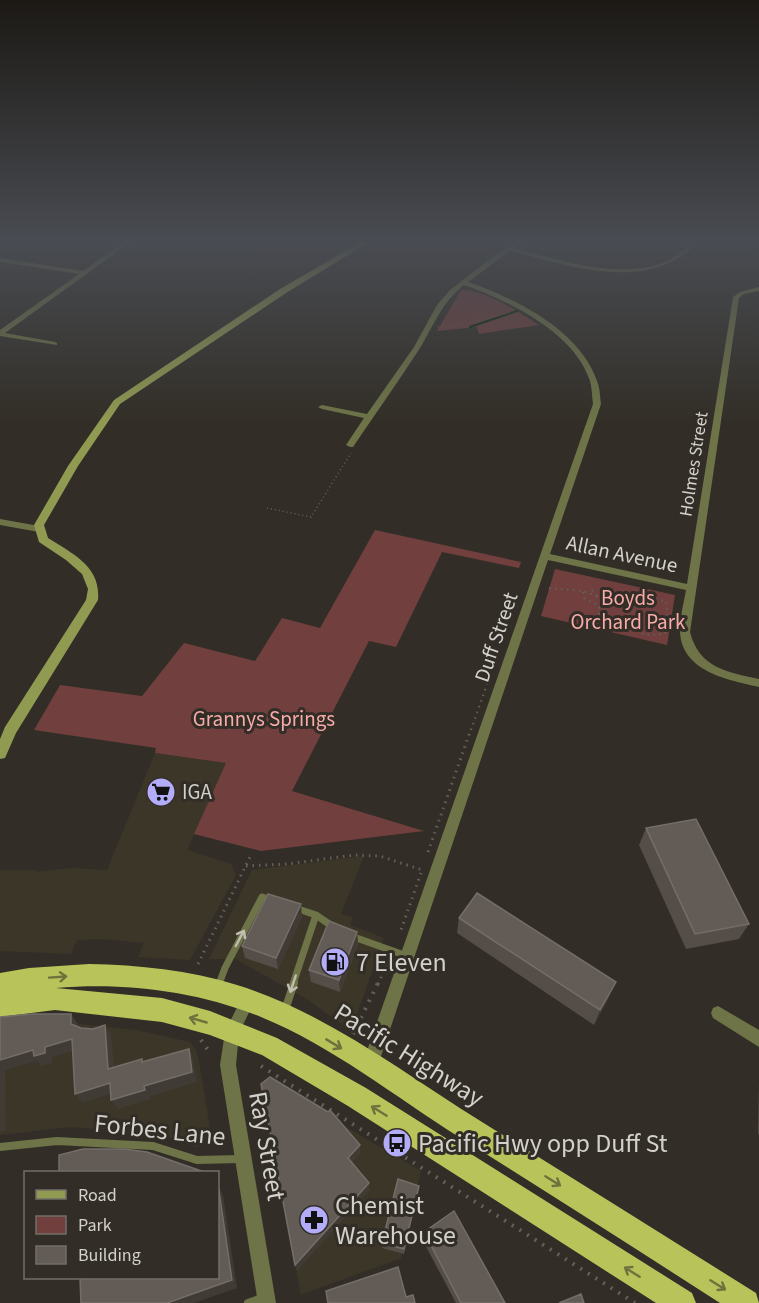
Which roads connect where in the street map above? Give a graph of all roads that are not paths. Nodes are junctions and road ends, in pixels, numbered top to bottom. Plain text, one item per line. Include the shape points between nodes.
1 (44, 302) edge
2 (267, 302) edge
3 (443, 302) edge
4 (511, 302) edge
5 (735, 302) edge
6 (0, 334) edge
7 (55, 344) dead end
8 (322, 407) dead end
9 (370, 417) junction
10 (350, 445) road end
11 (0, 522) edge
12 (39, 529) junction
13 (544, 556) junction
14 (692, 588) junction
15 (759, 683) edge
16 (5, 731) edge
17 (0, 754) edge
18 (316, 915) junction
19 (407, 956) junction
20 (0, 984) edge
21 (216, 991) junction
22 (248, 1000) junction
23 (0, 1006) edge
24 (718, 1013) dead end
25 (284, 1014) junction
26 (232, 1032) junction
27 (759, 1039) edge
28 (370, 1065) junction
29 (0, 1148) edge
30 (244, 1159) junction
31 (267, 1300) edge
32 (248, 1303) edge
33 (681, 1303) edge
34 (746, 1303) edge

1 - 6 street
2 - 12 main road via 117,402 72,466
3 - 9 street
4 - 13 street, Duff Street via 541,320 572,347 594,383 597,404
5 - 14 street, Holmes Street
6 - 7 street
8 - 9 street
9 - 10 street
11 - 12 street
12 - 16 main road via 43,540 87,571 95,588 86,612
13 - 14 street, Allan Avenue
13 - 19 street, Duff Street
14 - 15 street, Holmes Street via 685,632 694,657 715,672
16 - 17 main road
18 - 19 lane via 344,933
21 -> 18 lane via 262,897
18 -> 25 lane
19 - 28 street, Duff Street
20 -> 21 highway, Pacific Highway via 101,976 166,981
21 - 22 highway, Pacific Highway
22 - 25 highway, Pacific Highway
22 - 26 street, Ray Street
26 -> 23 highway via 162,1010 98,1002 55,999
24 - 27 street
25 -> 28 highway, Pacific Highway
26 - 30 street, Ray Street via 228,1065
33 -> 26 highway via 357,1097 269,1046
28 -> 34 highway, Pacific Highway
29 - 30 lane, Forbes Lane via 57,1141 153,1146 197,1160
30 - 31 street, Ray Street
31 - 32 lane

